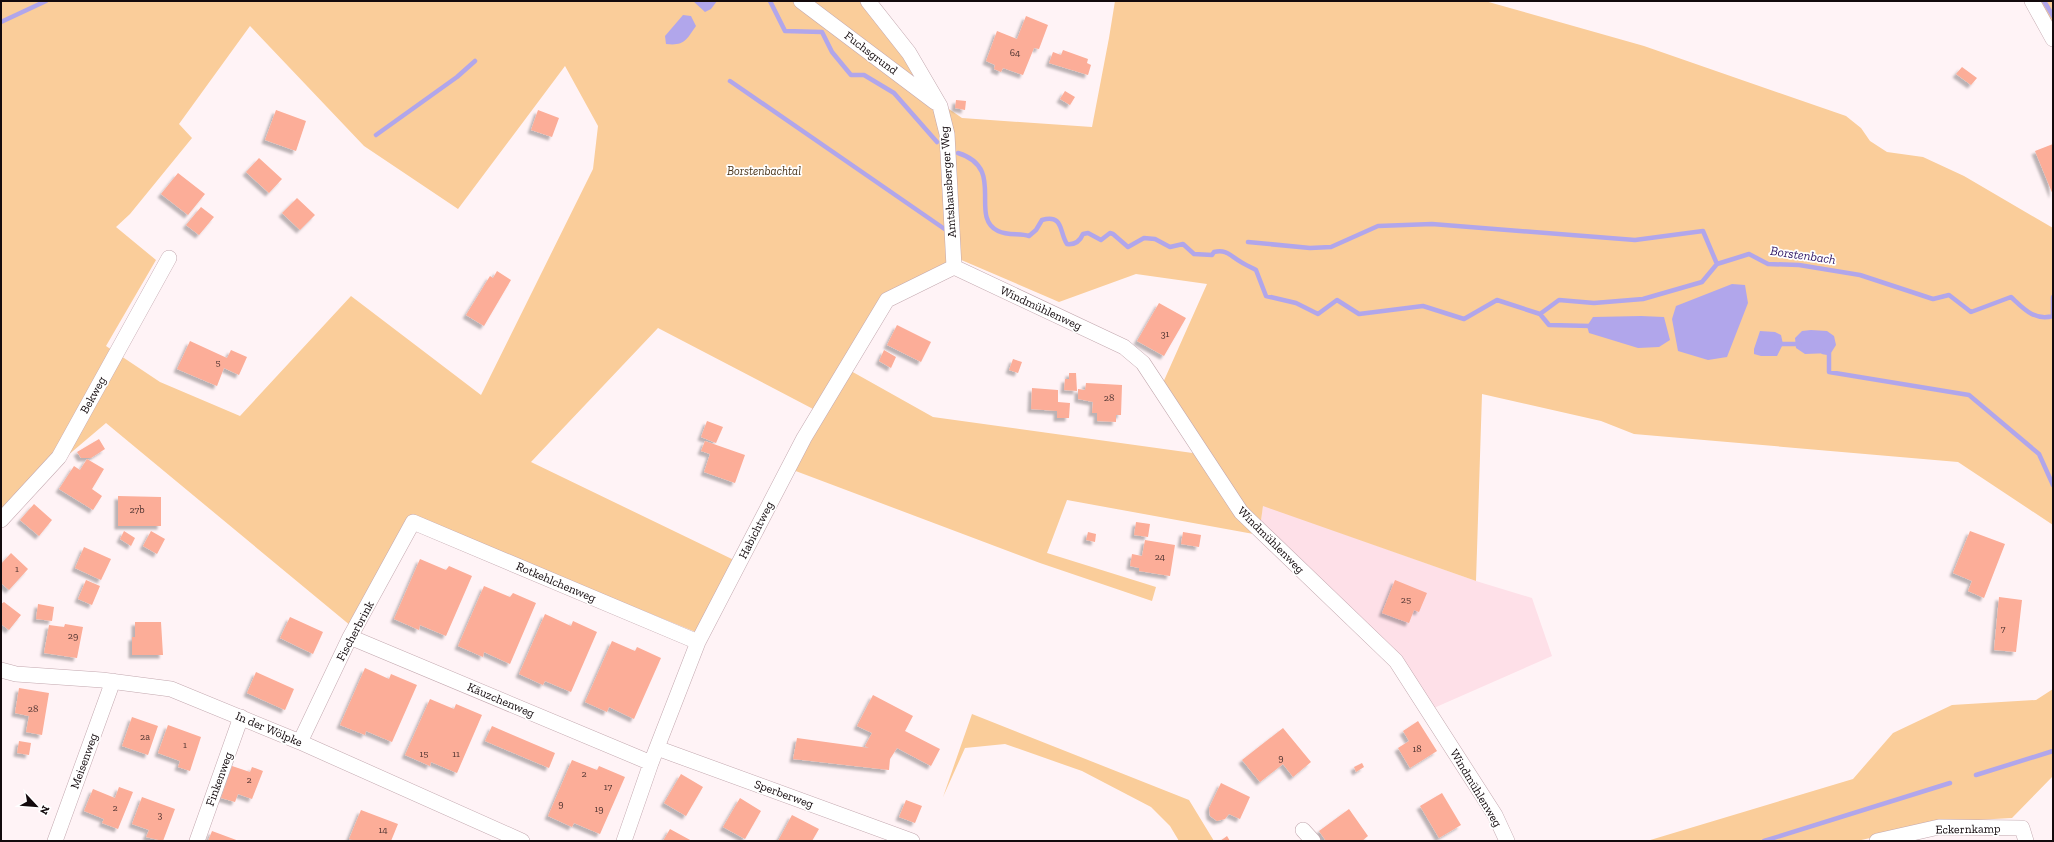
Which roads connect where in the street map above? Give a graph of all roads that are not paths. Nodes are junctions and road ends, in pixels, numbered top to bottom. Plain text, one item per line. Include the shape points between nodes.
1 (801, 1) edge
2 (868, 1) edge
3 (2032, 1) edge
4 (2053, 38) edge
5 (940, 106) junction
6 (169, 258) dead end
7 (954, 267) junction
8 (1, 520) edge
9 (413, 522) joint
10 (350, 637) junction
11 (698, 642) junction
12 (1, 670) edge
13 (113, 681) junction
14 (241, 717) junction
15 (300, 742) junction
16 (657, 748) junction
17 (651, 763) junction
18 (55, 841) edge
19 (197, 841) edge
20 (522, 841) edge
21 (624, 841) edge
22 (912, 841) edge
23 (1506, 841) edge
24 (1877, 841) edge
25 (2026, 841) edge

1 - 5 street, Fuchsgrund
2 - 5 street, Amtshausberger Weg via 909,53
3 - 4 street
5 - 7 street, Amtshausberger Weg via 947,134
6 - 8 street, Bekweg via 59,457
7 - 11 street, Habichtweg via 887,300 804,438
7 - 23 street, Windmühlenweg via 1124,347 1143,363 1241,512 1396,661 1494,815
9 - 10 street, Fischerbrink
9 - 11 street, Rotkehlchenweg
10 - 15 street, Fischerbrink
10 - 17 street, Käuzchenweg
11 - 16 street, Habichtweg
12 - 13 street, In der Wölpke via 16,674
13 - 14 street, In der Wölpke via 171,689
13 - 18 street, Meisenweg
14 - 15 street, In der Wölpke
14 - 19 street, Finkenweg
15 - 20 street, In der Wölpke
16 - 17 street, Habichtweg
16 - 22 street, Sperberweg
17 - 21 street, Habichtweg
24 - 25 street, Eckernkamp via 1946,827 2022,828

